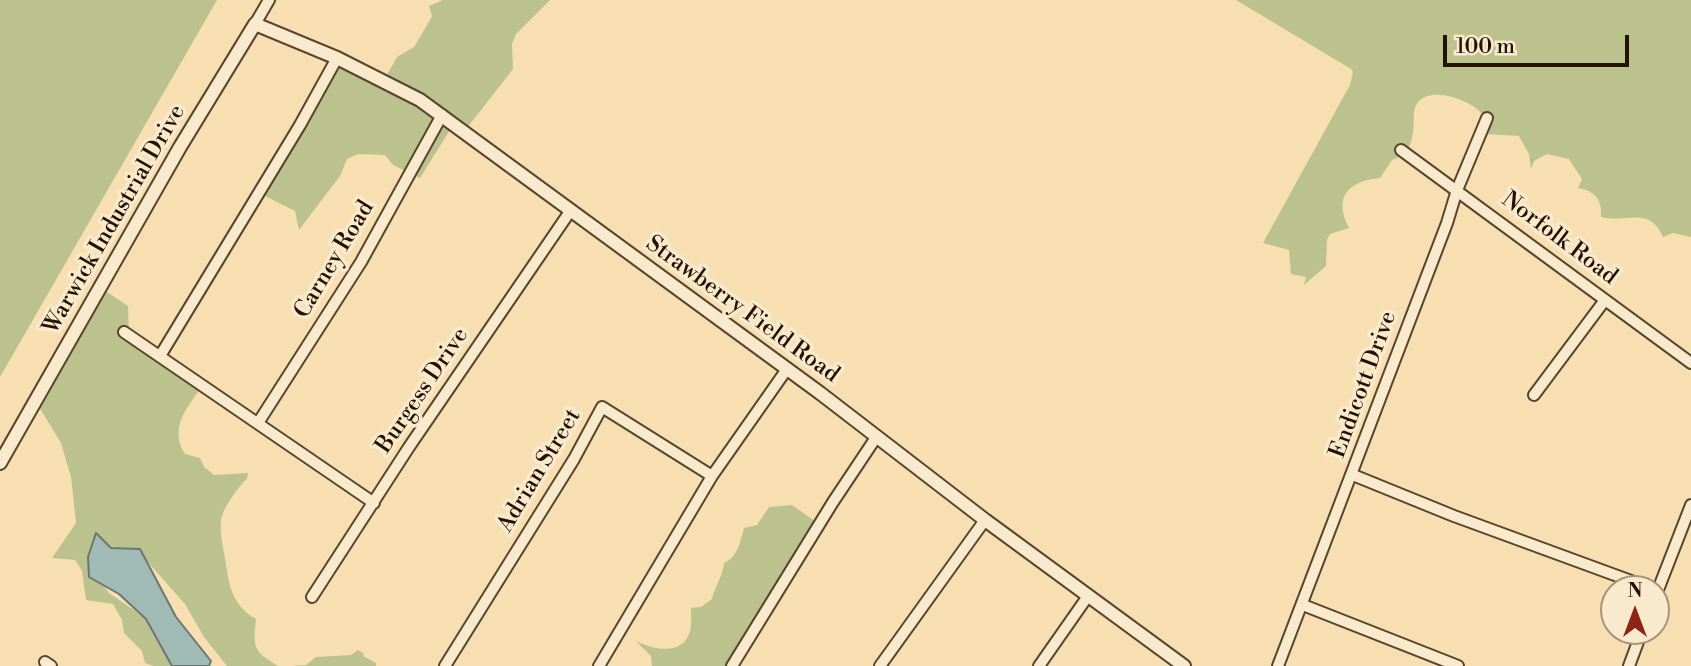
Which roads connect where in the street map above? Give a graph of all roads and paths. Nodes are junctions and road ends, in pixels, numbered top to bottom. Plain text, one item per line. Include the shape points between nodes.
1 (269, 0) edge
2 (255, 24) junction
3 (337, 58) junction
4 (442, 115) junction
5 (1487, 118) dead end
6 (1401, 150) dead end
7 (1457, 190) junction
8 (571, 210) junction
9 (1605, 300) junction
10 (124, 332) dead end
11 (160, 356) junction
12 (1691, 363) edge
13 (787, 369) junction
14 (1534, 395) dead end
15 (258, 423) junction
16 (877, 436) junction
17 (0, 463) edge
18 (1353, 475) junction
19 (712, 477) junction
20 (374, 503) junction
21 (1691, 505) edge
22 (985, 520) junction
23 (1613, 575) edge
24 (1663, 575) edge
25 (1088, 596) junction
26 (313, 597) dead end
27 (1303, 605) junction
28 (1637, 645) edge
29 (444, 666) edge
30 (599, 666) edge
31 (732, 666) edge
32 (880, 666) edge
33 (1039, 666) edge
34 (1184, 666) edge
35 (1279, 666) edge
36 (1458, 666) edge
37 (1629, 666) edge

1 - 2 street, Warwick Industrial Drive
2 - 3 street, Strawberry Field Road
2 - 17 street, Warwick Industrial Drive
3 - 4 street, Strawberry Field Road
3 - 11 street
4 - 8 street, Strawberry Field Road
4 - 15 street, Carney Road via 361,262
5 - 7 street, Endicott Drive
6 - 7 street, Norfolk Road
7 - 9 street, Norfolk Road
7 - 18 street, Endicott Drive
8 - 13 street, Strawberry Field Road
8 - 20 street, Burgess Drive
9 - 12 street, Norfolk Road
9 - 14 street
10 - 11 street
11 - 15 street
13 - 16 street, Strawberry Field Road
13 - 19 street
15 - 20 street
16 - 22 street, Strawberry Field Road
16 - 31 street
18 - 23 street
18 - 27 street, Endicott Drive
19 - 29 street, Adrian Street via 602,407
19 - 30 street
20 - 26 street, Burgess Drive
21 - 24 street
22 - 25 street, Strawberry Field Road
22 - 32 street
25 - 33 street
25 - 34 street, Strawberry Field Road
27 - 35 street, Endicott Drive
27 - 36 street
28 - 37 street

